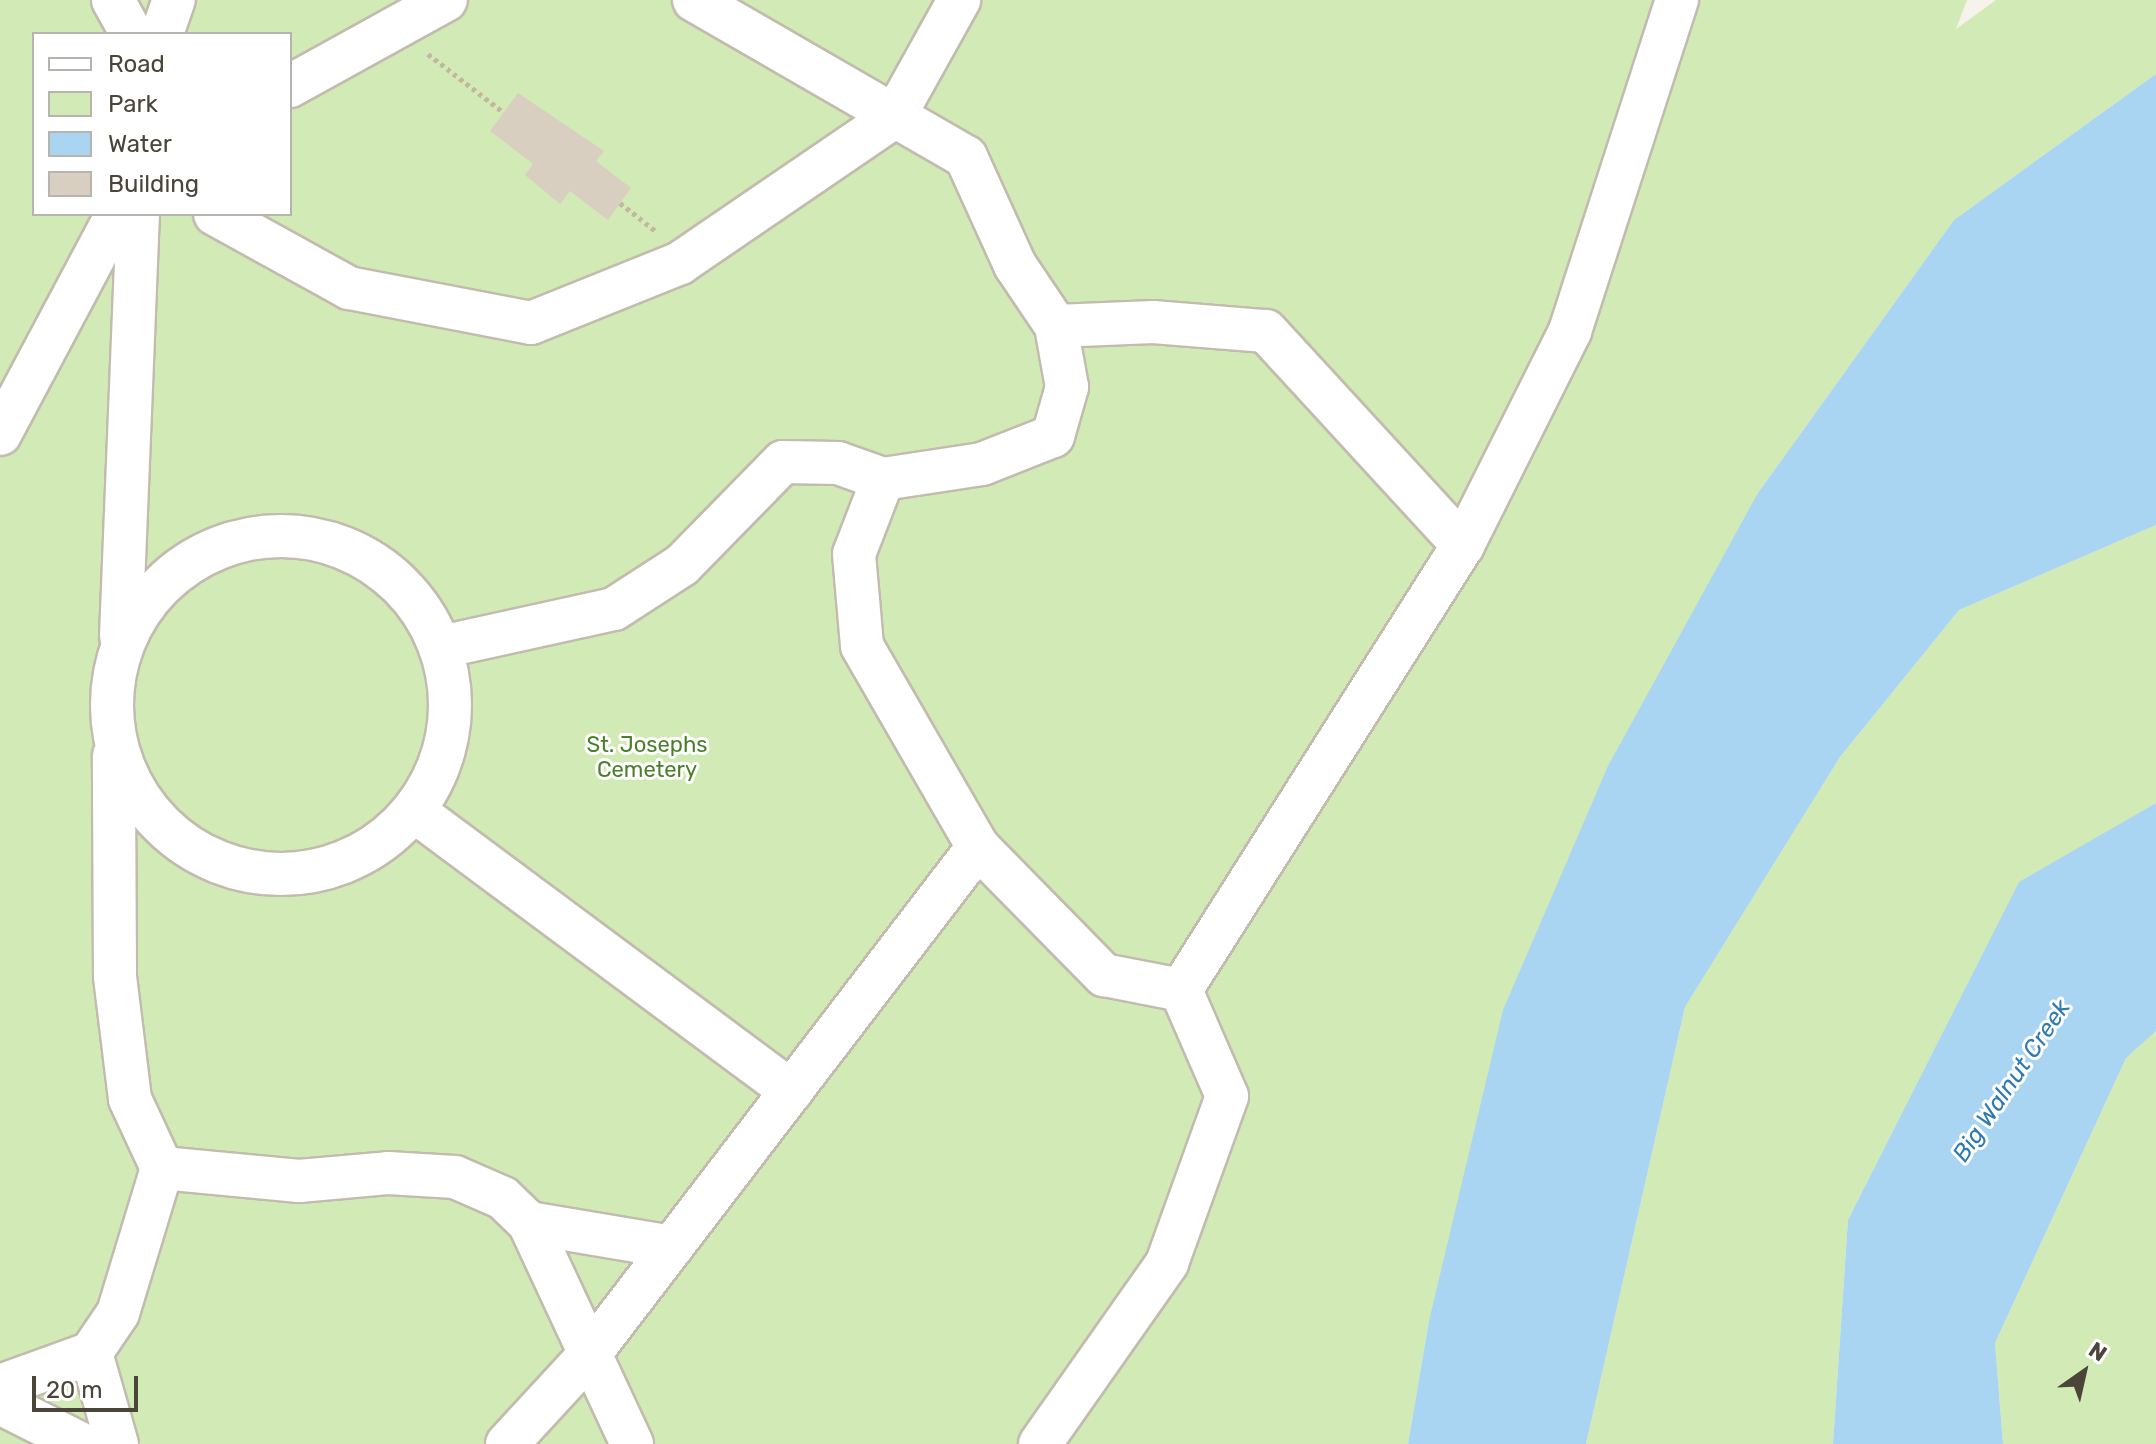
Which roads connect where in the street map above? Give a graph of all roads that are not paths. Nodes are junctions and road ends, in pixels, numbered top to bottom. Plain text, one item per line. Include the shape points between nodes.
1 (113, 0) edge
2 (174, 0) edge
3 (446, 0) edge
4 (694, 0) edge
5 (959, 0) edge
6 (1677, 0) edge
7 (131, 32) edge
8 (163, 32) edge
9 (292, 85) edge
10 (894, 117) junction
11 (116, 216) edge
12 (138, 216) edge
13 (219, 216) edge
14 (1056, 326) junction
15 (0, 434) edge
16 (883, 479) junction
17 (1463, 545) junction
18 (121, 642) junction
19 (441, 647) junction
20 (114, 755) junction
21 (414, 811) junction
22 (978, 847) junction
23 (1181, 990) junction
24 (791, 1091) junction
25 (162, 1168) junction
26 (529, 1223) junction
27 (672, 1247) junction
28 (91, 1353) junction
29 (589, 1355) junction
30 (0, 1386) edge
31 (0, 1403) edge
32 (81, 1444) edge
33 (117, 1444) edge
34 (507, 1444) edge
35 (632, 1444) edge
36 (1040, 1444) edge

1 - 7 lane
2 - 8 lane
3 - 9 lane
4 - 10 lane
5 - 10 lane
6 - 17 lane via 1570,331
10 - 13 lane via 680,263 531,323 349,288
10 - 14 lane via 966,157 1015,265
11 - 15 lane
12 - 18 lane
14 - 16 lane via 1067,387 1053,436 982,464
14 - 17 lane via 1153,322 1266,331
16 - 19 lane via 838,463 783,462 682,565 614,609
16 - 22 lane via 854,554 862,646
17 - 23 lane
18 - 19 lane via 152,592 197,555 253,536 312,537 367,558 412,596
18 - 20 lane
19 - 21 lane via 452,704 442,761
20 - 21 lane via 143,806 180,842 226,866 277,875 329,868 376,847
20 - 25 lane via 115,976 130,1099
21 - 24 lane
22 - 23 lane via 1104,975
22 - 24 lane
23 - 36 lane via 1227,1096 1167,1263
24 - 27 lane
25 - 26 lane via 299,1181 388,1173 455,1177 503,1198
25 - 28 lane via 118,1313
26 - 27 lane
26 - 29 lane
27 - 29 lane
28 - 30 lane
28 - 33 lane
29 - 34 lane
29 - 35 lane
31 - 32 lane

